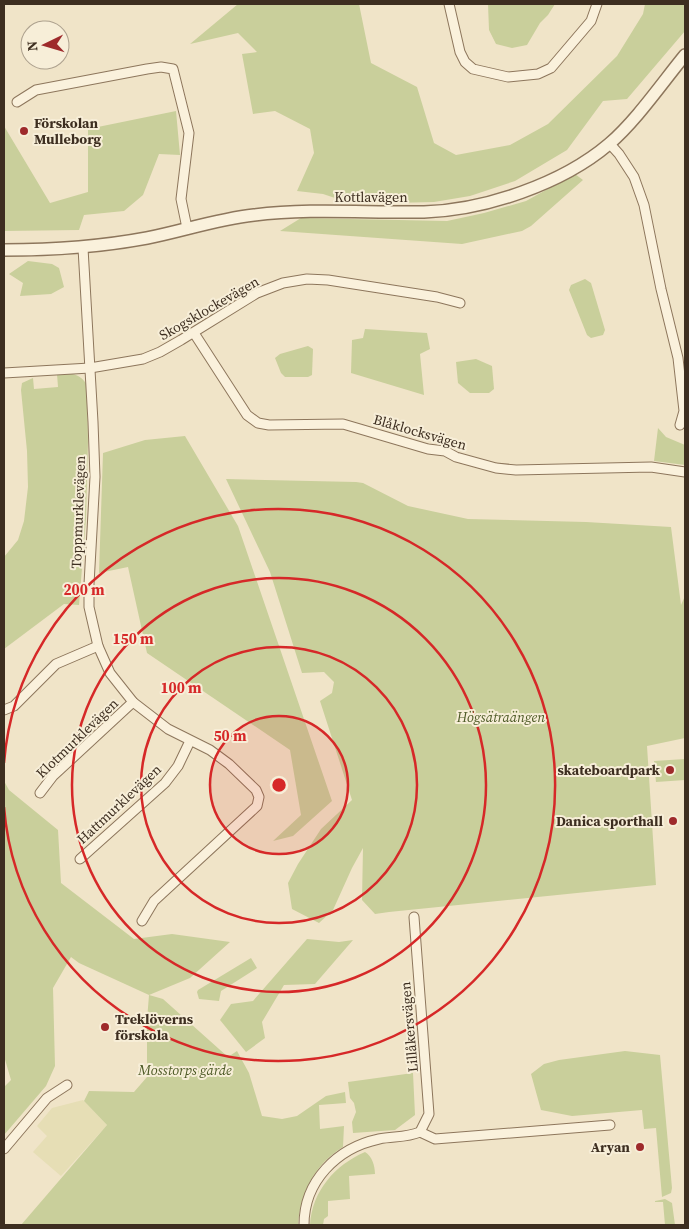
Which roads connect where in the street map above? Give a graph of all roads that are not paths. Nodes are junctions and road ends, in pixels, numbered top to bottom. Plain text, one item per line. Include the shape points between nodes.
1 (449, 4) edge
2 (597, 4) edge
3 (685, 55) edge
4 (17, 102) dead end
5 (610, 144) junction
6 (187, 228) junction
7 (83, 248) junction
8 (4, 250) edge
9 (460, 303) dead end
10 (194, 333) junction
11 (90, 368) junction
12 (4, 373) edge
13 (680, 425) dead end
14 (685, 472) edge
15 (98, 646) junction
16 (133, 702) junction
17 (4, 710) edge
18 (190, 742) junction
19 (40, 794) dead end
20 (80, 859) dead end
21 (414, 917) dead end
22 (142, 921) dead end
23 (67, 1085) dead end
24 (610, 1125) dead end
25 (420, 1132) junction
26 (4, 1148) edge
27 (304, 1225) edge

1 - 2 street via 465,62 473,69 508,77 538,74 551,68 591,21
3 - 5 street, Kottlavägen
4 - 6 street via 36,90 147,69 173,69 189,133 181,199
5 - 6 street, Kottlavägen via 543,185 484,204 426,212 283,211 226,218
5 - 13 street via 634,177 644,205 678,358 684,411
6 - 7 street, Kottlavägen
7 - 8 street, Kottlavägen
7 - 11 street, Toppmurklevägen
9 - 10 street, Skogsklockevägen via 307,279 283,283 257,293
10 - 11 street, Skogsklockevägen via 143,359
10 - 14 street, Blåklocksvägen via 247,415 258,423 343,424 506,469 651,467
11 - 12 street, Skogsklockevägen
11 - 15 street, Toppmurklevägen via 95,477 88,584 89,607
15 - 16 street, Toppmurklevägen via 110,673
15 - 17 street via 56,664 14,706
16 - 18 street, Toppmurklevägen
16 - 19 street, Klotmurklevägen via 53,776
18 - 20 street, Hattmurklevägen via 165,783
18 - 22 street, Toppmurklevägen via 210,750 229,764 256,790 257,806 154,901
21 - 25 street, Lillåkersvägen via 429,1114
23 - 26 street via 47,1098
24 - 25 street via 435,1139
25 - 27 street via 366,1142 336,1159 324,1170 308,1199

